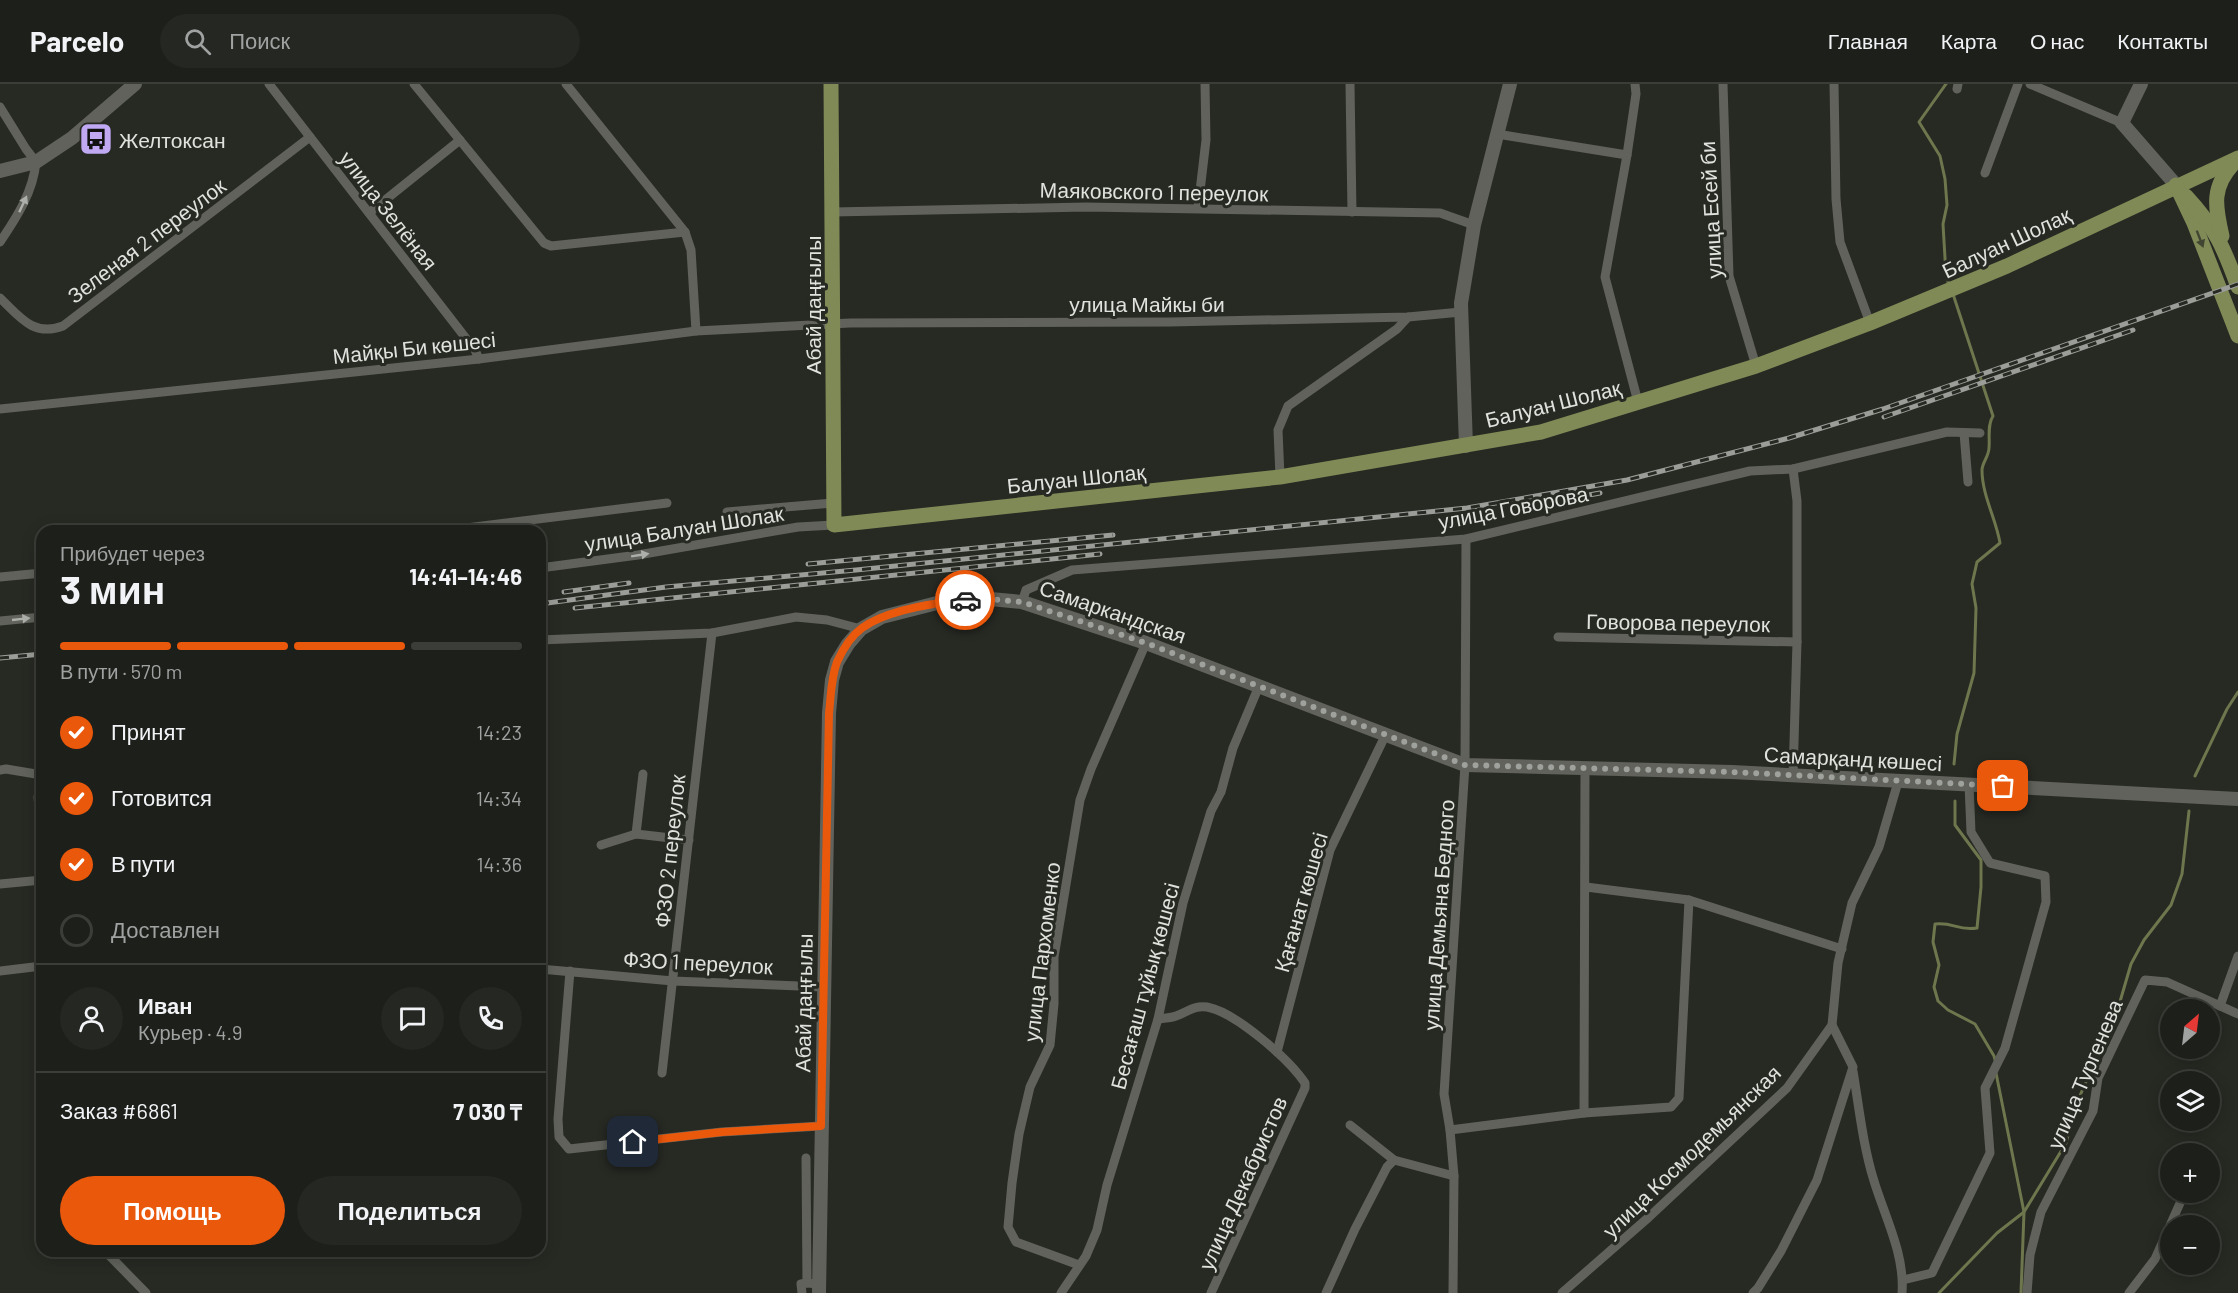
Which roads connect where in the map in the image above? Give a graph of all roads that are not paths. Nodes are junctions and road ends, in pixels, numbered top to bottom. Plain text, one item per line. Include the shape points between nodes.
1 (135, 84) edge
2 (269, 84) edge
3 (414, 84) edge
4 (566, 84) edge
5 (831, 84) edge
6 (1205, 84) edge
7 (1350, 84) edge
8 (1510, 84) edge
9 (1635, 84) edge
10 (1723, 84) edge
11 (1834, 84) edge
12 (2018, 84) edge
13 (2030, 84) edge
14 (2141, 84) edge
15 (0, 107) edge
16 (2122, 123) junction
17 (1497, 134) junction
18 (310, 137) junction
19 (460, 140) junction
20 (1627, 155) junction
21 (2238, 158) edge
22 (36, 162) junction
23 (0, 171) edge
24 (1985, 174) dead end
25 (2176, 185) junction
26 (1197, 208) junction
27 (833, 212) junction
28 (1353, 212) junction
29 (369, 213) junction
30 (1474, 225) junction
31 (685, 232) junction
32 (0, 242) edge
33 (2229, 262) junction
34 (2238, 287) edge
35 (0, 298) edge
36 (1461, 312) junction
37 (1408, 317) junction
38 (832, 323) junction
39 (1870, 323) junction
40 (696, 331) junction
41 (2238, 336) edge
42 (479, 359) junction
43 (1756, 366) junction
44 (1638, 402) junction
45 (0, 409) edge
46 (1964, 433) junction
47 (1980, 433) dead end
48 (1466, 446) junction
49 (1793, 469) junction
50 (1280, 477) junction
51 (1968, 482) dead end
52 (667, 503) dead end
53 (832, 503) junction
54 (727, 512) dead end
55 (490, 525) edge
56 (834, 525) junction
57 (1466, 539) junction
58 (546, 567) edge
59 (36, 574) edge
60 (0, 577) edge
61 (1022, 602) junction
62 (36, 618) edge
63 (0, 621) edge
64 (861, 629) junction
65 (712, 633) junction
66 (1558, 637) dead end
67 (546, 640) edge
68 (1797, 642) junction
69 (1146, 643) junction
70 (1259, 687) junction
71 (829, 713) joint
72 (1386, 734) junction
73 (1465, 765) junction
74 (1585, 768) junction
75 (0, 770) edge
76 (36, 774) edge
77 (643, 774) dead end
78 (1793, 776) junction
79 (1898, 782) junction
80 (1969, 784) junction
81 (2238, 799) edge
82 (636, 834) junction
83 (689, 840) junction
84 (601, 845) dead end
85 (36, 881) edge
86 (0, 884) edge
87 (1586, 887) junction
88 (1689, 900) junction
89 (1842, 949) junction
90 (2238, 956) edge
91 (36, 967) edge
92 (546, 969) edge
93 (0, 970) edge
94 (570, 971) junction
95 (673, 981) junction
96 (824, 987) junction
97 (2205, 999) edge
98 (2220, 1006) joint
99 (2238, 1014) edge
100 (1158, 1019) junction
101 (1832, 1024) junction
102 (1277, 1052) junction
103 (1852, 1067) junction
104 (662, 1073) dead end
105 (1584, 1113) junction
106 (1350, 1125) dead end
107 (821, 1126) junction
108 (1450, 1130) junction
109 (806, 1158) dead end
110 (1394, 1160) junction
111 (1454, 1176) junction
112 (2179, 1203) edge
113 (111, 1257) edge
114 (1079, 1265) junction
115 (1903, 1280) junction
116 (815, 1287) edge
117 (146, 1293) edge
118 (802, 1293) edge
119 (1061, 1293) edge
120 (1211, 1293) edge
121 (1326, 1293) edge
122 (1453, 1293) edge
123 (1562, 1293) edge
124 (1753, 1293) edge
125 (1902, 1293) edge
126 (2027, 1293) edge
127 (2129, 1293) edge

1 - 22 street via 72,138
2 - 18 street, улица Зелёная
3 - 19 street
4 - 31 street
5 - 27 main road, Абай даңғылы
6 - 26 street via 1206,140
7 - 28 street
8 - 17 street
9 - 20 street
10 - 43 street, улица Есей би via 1729,276
11 - 39 street via 1840,243
12 - 24 street
13 - 16 street
14 - 16 street
15 - 22 street
16 - 25 street
17 - 20 street
17 - 30 street
18 - 29 street, улица Зелёная
18 - 35 street, Зеленая 2 переулок via 63,326 51,331 31,327
19 - 29 street
19 - 31 street via 544,243 551,246
20 - 44 street via 1605,278
21 - 25 main road, Балуан Шолақ
21 - 33 main road via 2223,176 2216,197
22 - 23 street
32 -> 22 street via 34,180
25 - 33 main road via 2206,217
25 - 39 main road, Балуан Шолақ via 2007,266
25 -> 41 main road
26 - 27 street, Маяковского 1 переулок
26 - 28 street, Маяковского 1 переулок
27 - 38 main road, Абай даңғылы
28 - 30 street, Маяковского 1 переулок via 1440,213
29 - 42 street, улица Зелёная
30 - 36 street
31 - 40 street via 691,250
33 - 34 main road
36 - 37 street, улица Майкы би
36 - 48 street
37 - 38 street, улица Майкы би
37 - 50 street via 1397,329 1288,406 1278,430
38 - 40 street, Майқы Би көшесі
38 - 53 main road, Абай даңғылы
39 - 43 main road, Балуан Шолақ
40 - 42 street, Майқы Би көшесі
42 - 45 street, Майқы Би көшесі
43 - 44 main road, Балуан Шолақ
44 - 48 main road, Балуан Шолақ via 1541,432
46 - 47 street, улица Говорова
46 - 49 street, улица Говорова via 1947,432
46 - 51 street
48 - 50 main road, Балуан Шолақ
49 - 57 street, улица Говорова via 1750,471
49 - 68 street, Говорова переулок via 1797,501
50 - 56 main road, Балуан Шолақ
52 - 55 street
53 - 54 street
53 - 56 main road, Абай даңғылы
58 -> 56 street, улица Балуан Шолак via 798,527
57 - 61 street, улица Говорова via 1072,570 1026,590
57 - 73 street, улица Демьяна Бедного
59 - 60 street
61 - 64 street, Самаркандская via 980,598 937,603 882,617
61 - 69 street, Самаркандская
63 -> 62 street
64 - 65 street via 796,617
64 - 71 street, Самаркандская via 837,662
65 - 67 street
65 - 83 street, ФЗО 2 переулок
66 - 68 street, Говорова переулок
68 - 78 street, Говорова переулок
69 - 70 street, Самаркандская
69 - 114 street, улица Пархоменко via 1080,800 1054,957 1050,1044 1030,1088 1011,1183 1008,1227 1016,1242
70 - 72 street, Самаркандская
70 - 100 street, Бесағаш тұйық көшесі via 1233,748 1183,903
71 - 96 street, Абай даңғылы
72 - 73 street, Самаркандская
72 - 102 street, Қағанат көшесі via 1330,850
73 - 74 street, Самарқанд көшесі
73 - 108 street, улица Демьяна Бедного via 1444,1094
74 - 78 street, Самарқанд көшесі
74 - 87 street
75 - 76 street
77 - 82 street
78 - 79 street, Самарқанд көшесі
79 - 80 street, Самарқанд көшесі
79 - 89 street, улица Космодемьянская via 1879,846 1852,903
80 - 81 street, Самарқанд көшесі
80 - 115 street via 1971,832 1990,863 2045,876 2046,902 2005,1048 1985,1088 1990,1153 1932,1273
82 - 83 street
82 - 84 street
83 - 95 street, ФЗО 2 переулок
85 - 86 street
87 - 88 street
87 - 105 street
88 - 89 street
88 - 105 street via 1678,1098 1671,1107
89 - 101 street, улица Космодемьянская
90 - 98 street
91 - 93 street
92 - 94 street, ФЗО 1 переулок
94 - 95 street, ФЗО 1 переулок
94 - 107 street via 558,1119 559,1137 569,1149 722,1132
95 - 96 street, ФЗО 1 переулок
95 - 104 street, ФЗО 2 переулок
96 - 107 street, Абай даңғылы
97 - 126 street, улица Тургенева via 2167,982 2145,980 2098,1078 2093,1111 2041,1212 2030,1255
98 - 99 street, улица Тургенева
100 - 102 street via 1177,1016 1192,1007 1207,1007 1243,1025
100 - 114 street, Бесағаш тұйық көшесі via 1097,1230
101 - 103 street
101 - 123 street, улица Космодемьянская via 1787,1088
102 - 120 street, улица Декабристов via 1301,1077 1305,1088
103 - 115 street via 1874,1180
103 - 124 street via 1817,1180
105 - 108 street
106 - 110 street
107 - 116 street, Абай даңғылы
108 - 111 street, улица Демьяна Бедного
109 - 116 street
110 - 111 street
110 - 121 street via 1355,1229
111 - 122 street, улица Демьяна Бедного
112 - 127 street via 2155,1259
113 - 117 street
114 - 119 street, Бесағаш тұйық көшесі
115 - 125 street
116 - 118 street via 801,1284

